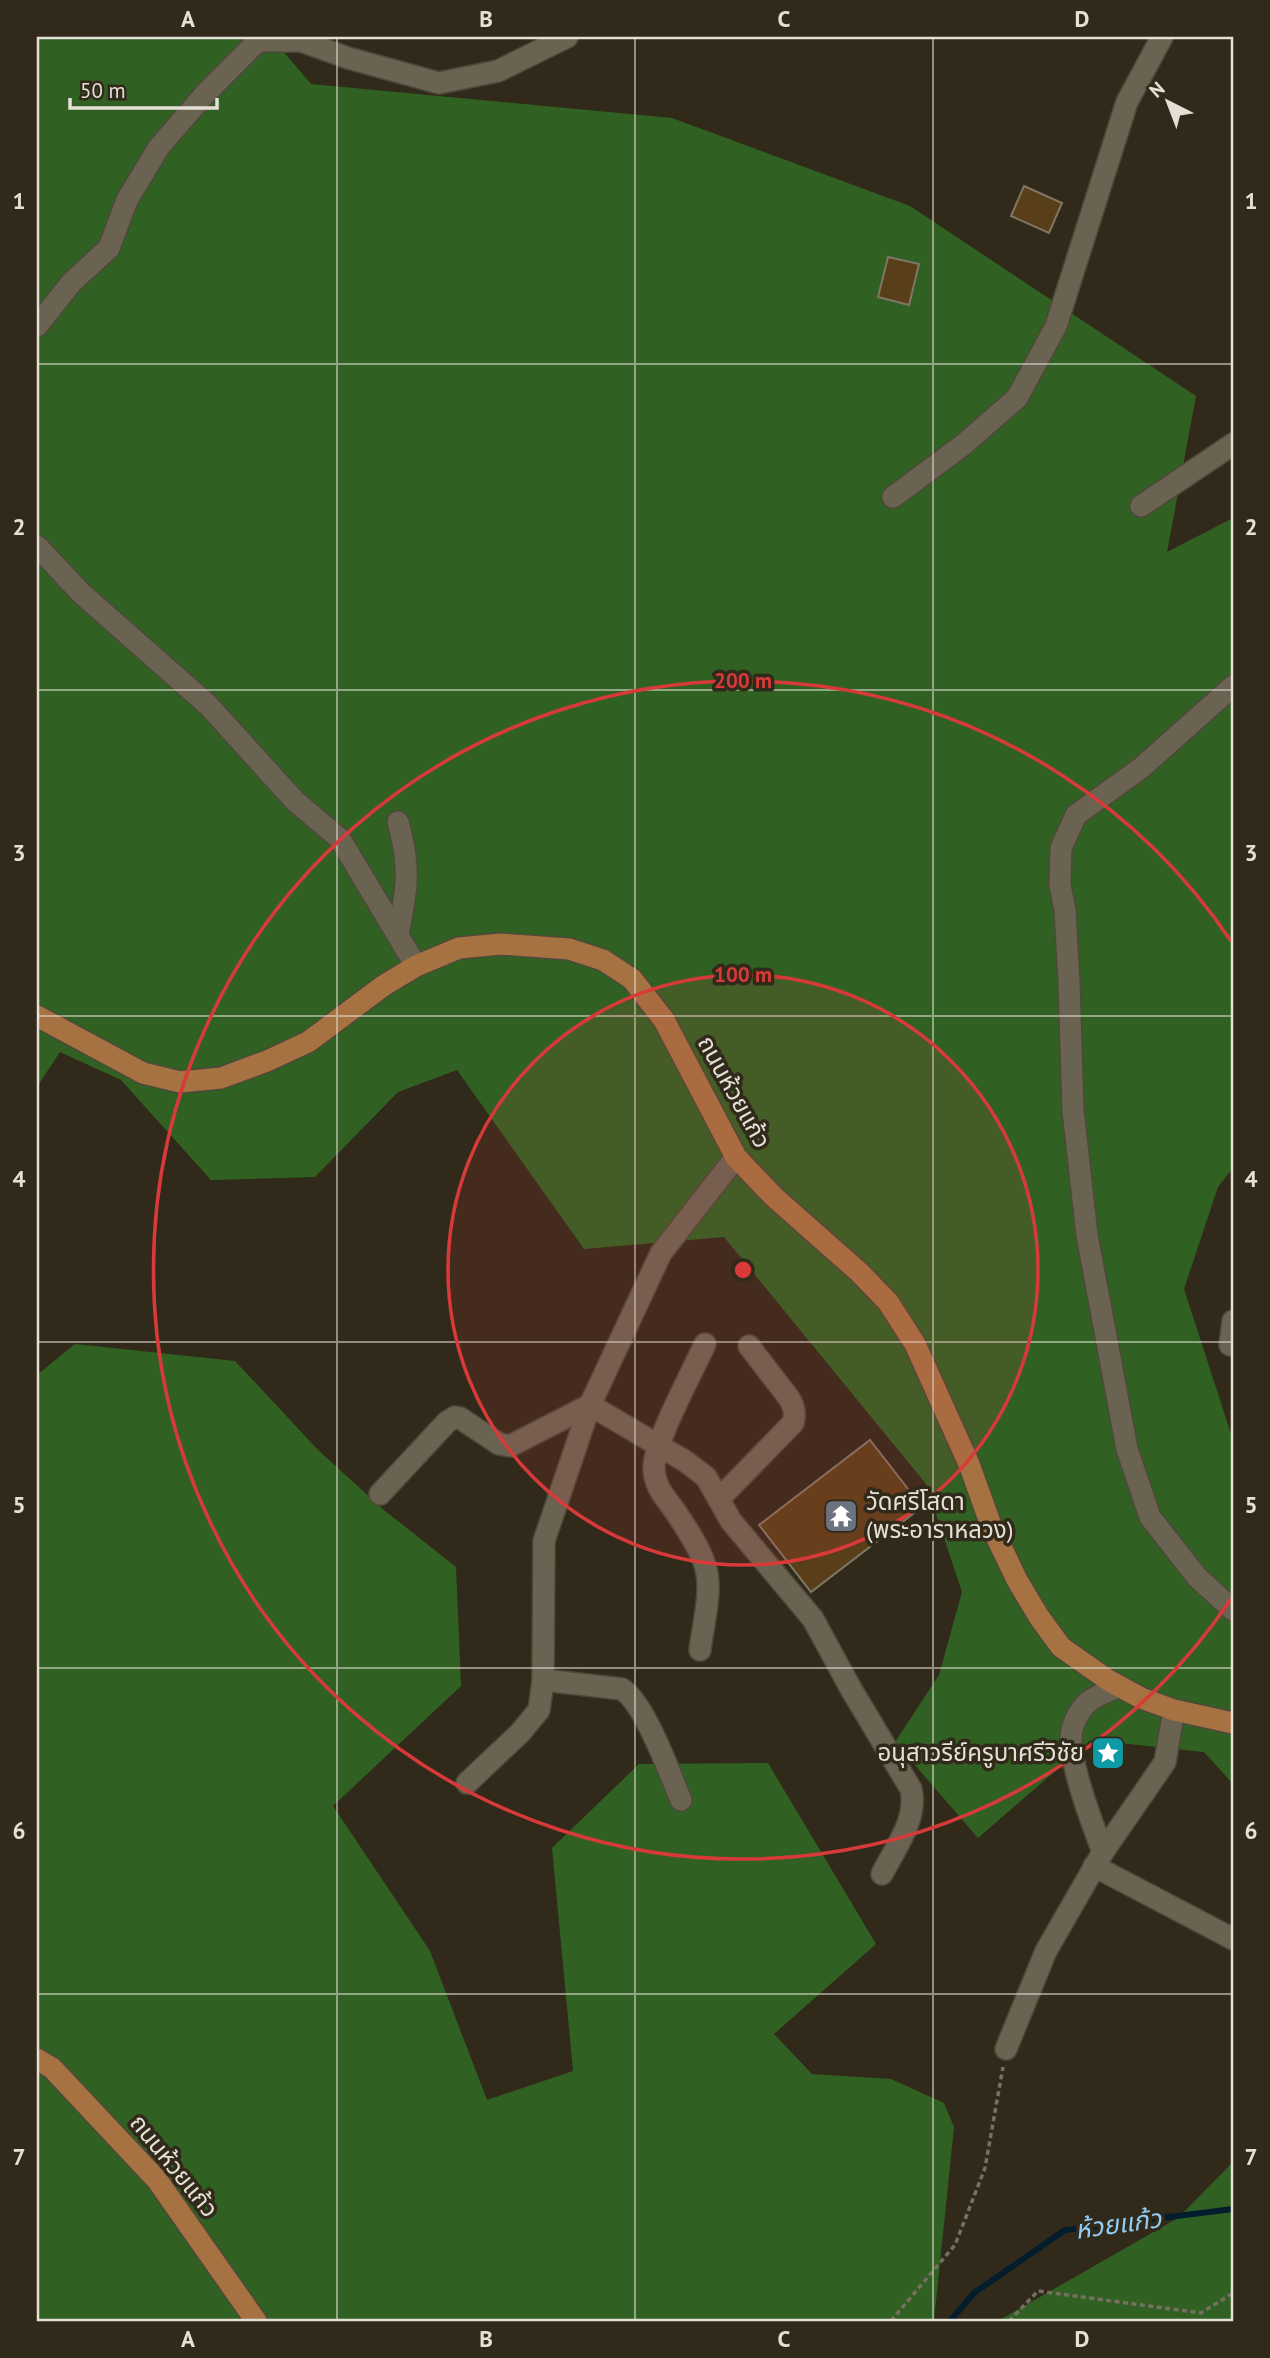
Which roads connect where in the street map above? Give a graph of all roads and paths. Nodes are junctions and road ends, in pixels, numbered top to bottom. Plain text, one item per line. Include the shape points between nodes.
1 (567, 37) edge
2 (1162, 37) edge
3 (259, 39) edge
4 (37, 326) edge
5 (1233, 444) edge
6 (892, 497) dead end
7 (1141, 506) dead end
8 (37, 547) edge
9 (1233, 686) edge
10 (398, 822) dead end
11 (398, 935) junction
12 (416, 965) junction
13 (37, 1016) edge
14 (736, 1157) junction
15 (1233, 1321) edge
16 (705, 1344) dead end
17 (1230, 1345) dead end
18 (749, 1346) dead end
19 (590, 1405) junction
20 (658, 1446) junction
21 (380, 1494) dead end
22 (719, 1499) junction
23 (1233, 1610) edge
24 (700, 1650) dead end
25 (543, 1680) junction
26 (1119, 1686) junction
27 (1174, 1710) junction
28 (1231, 1717) edge
29 (467, 1783) dead end
30 (681, 1800) dead end
31 (1098, 1859) junction
32 (882, 1874) dead end
33 (1233, 1939) edge
34 (1006, 2049) joint
35 (37, 2059) edge
36 (1233, 2293) edge
37 (256, 2321) edge
38 (891, 2321) edge
39 (1009, 2321) edge

1 - 3 street via 498,71 439,83 301,41
2 - 6 street via 1127,102 1056,326 1017,398
3 - 4 street via 159,147 127,200 109,248 71,283
5 - 7 street
8 - 11 street via 81,593 208,705 295,801 340,839
9 - 23 street via 1141,768 1076,815 1061,848 1060,885 1065,910 1073,1110 1087,1235 1127,1449 1150,1517 1198,1577
10 - 11 street via 408,883
11 - 12 street
12 - 13 main road, ถนนห้วยแก้ว via 307,1042 221,1078 180,1082 143,1073
12 - 14 main road, ถนนห้วยแก้ว via 459,948 501,944 569,949 603,960 632,979 664,1020
14 - 19 street via 661,1253
14 - 26 main road, ถนนห้วยแก้ว via 888,1302 915,1344 992,1528 1039,1617 1061,1647
15 - 17 street
16 - 20 street
18 - 22 street via 793,1404 795,1417
19 - 20 street
19 - 21 street via 510,1446 499,1444 460,1418 450,1419
19 - 25 street via 544,1541
20 - 22 street via 706,1477
20 - 24 street via 656,1483 695,1544 708,1579
22 - 32 street via 731,1521 813,1619 911,1789 914,1804 910,1818
25 - 29 street via 539,1710
25 - 30 street via 629,1693
26 - 27 main road, ถนนห้วยแก้ว
26 - 31 street via 1084,1706 1071,1737
27 - 28 main road, ถนนห้วยแก้ว
27 - 31 street via 1165,1762
31 - 33 street
31 - 34 street via 1046,1951
34 - 38 path via 985,2168 956,2245
35 - 37 main road, ถนนห้วยแก้ว via 52,2068 157,2180
36 - 39 path via 1201,2313 1038,2291

